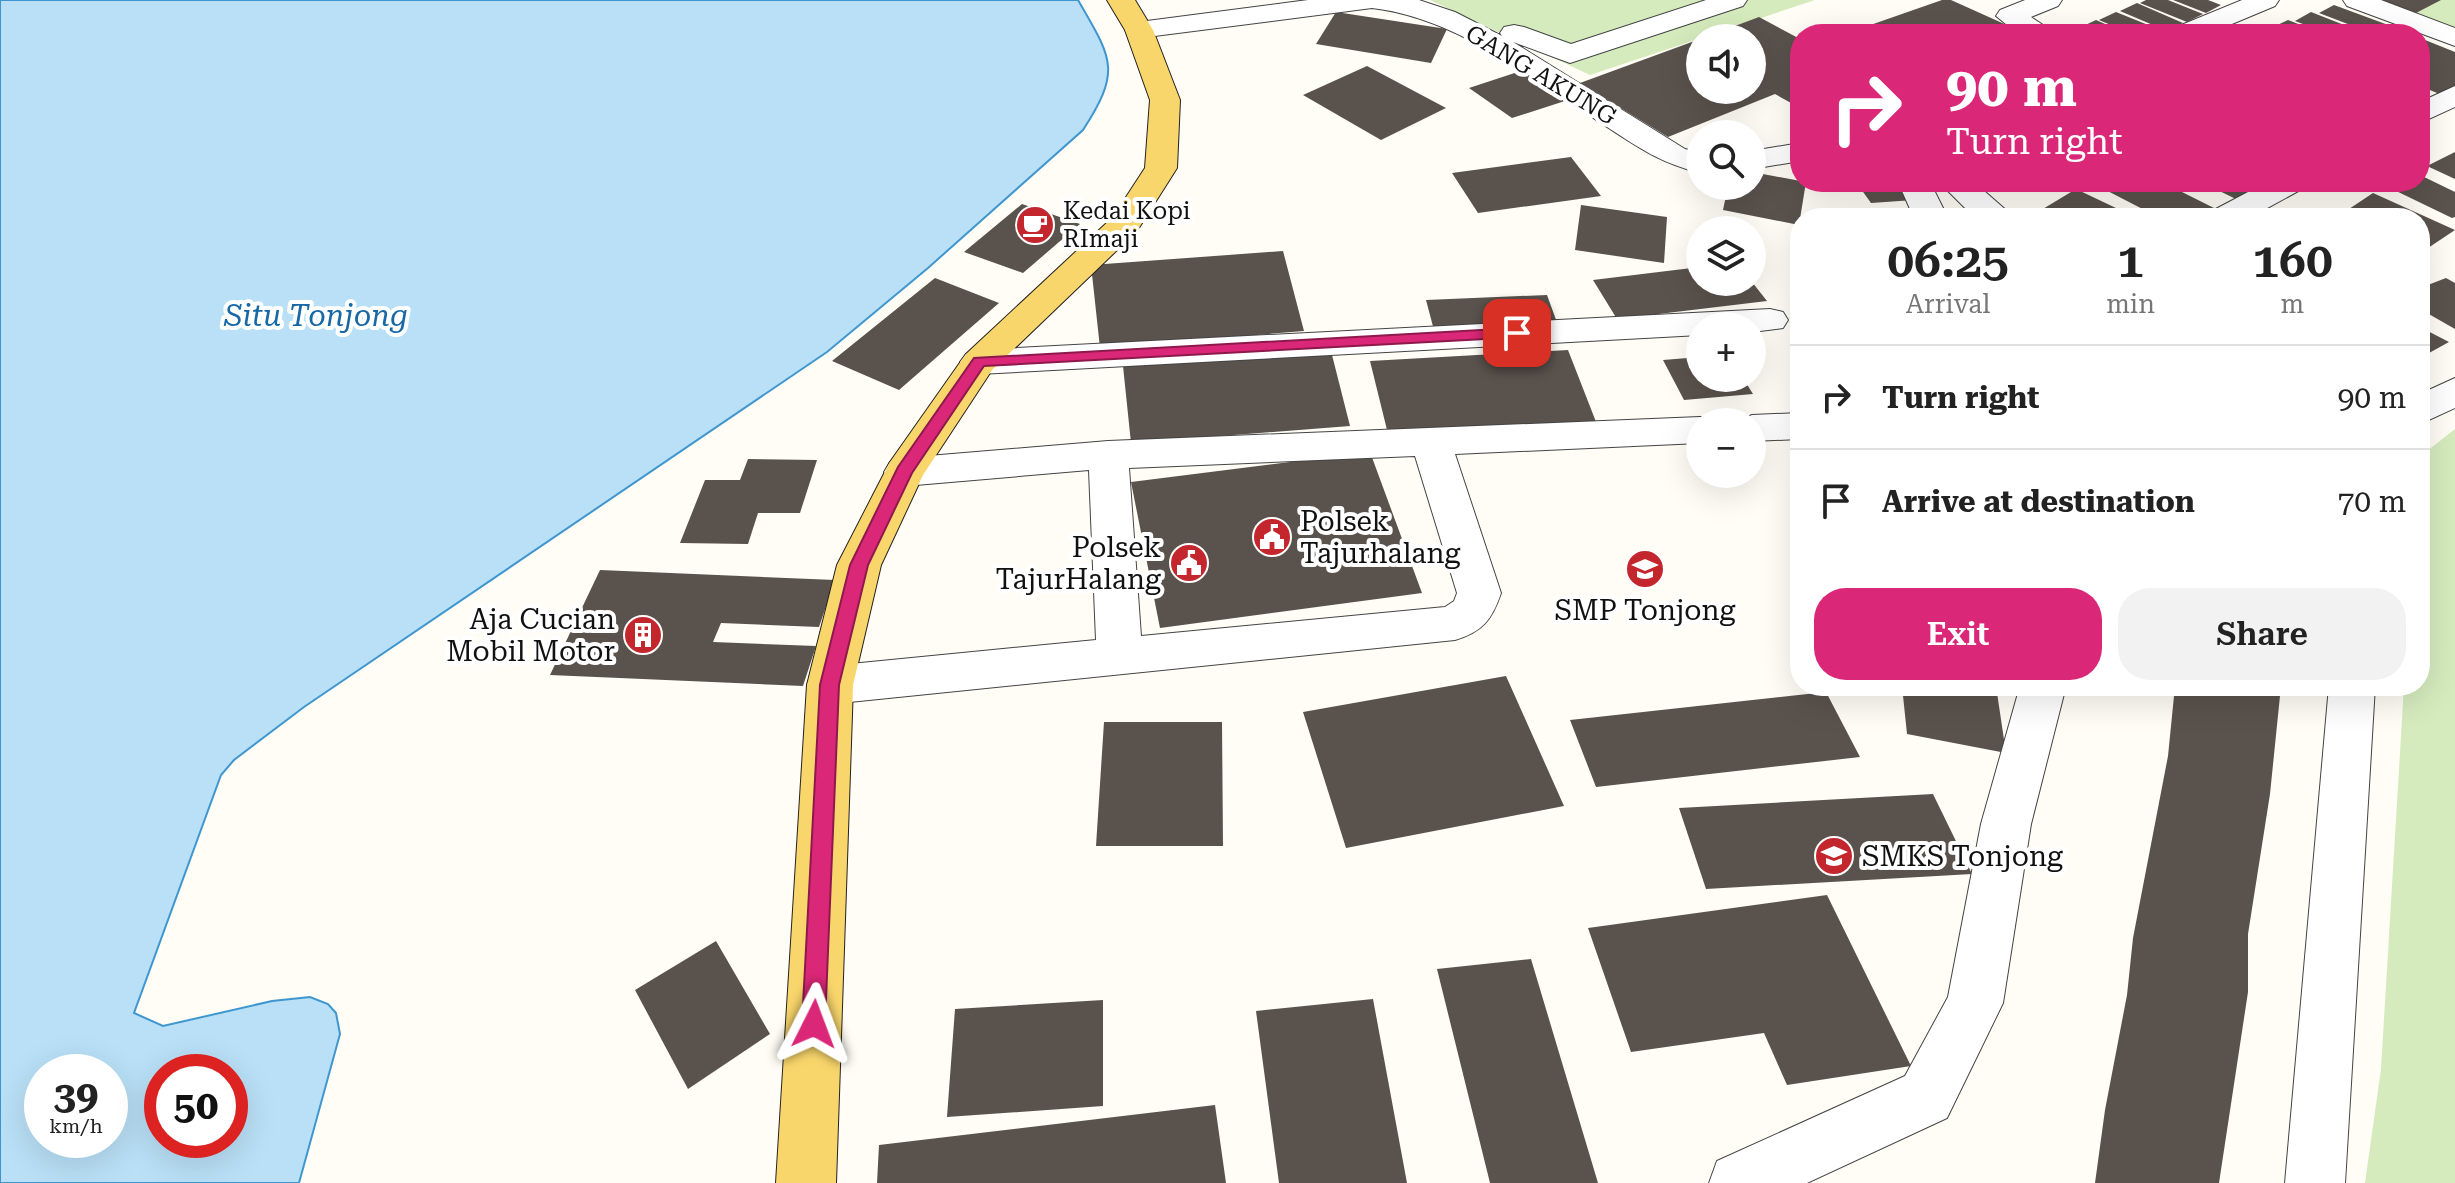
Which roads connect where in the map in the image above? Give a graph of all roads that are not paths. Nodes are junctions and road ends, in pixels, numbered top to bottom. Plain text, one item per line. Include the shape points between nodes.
1 (1443, 0) edge
2 (1733, 0) edge
3 (2048, 0) edge
4 (2265, 0) edge
5 (2357, 0) edge
6 (1130, 15) edge
7 (2021, 24) edge
8 (2208, 24) edge
9 (2419, 24) edge
10 (2430, 28) edge
11 (2455, 38) edge
12 (2455, 95) edge
13 (2430, 109) edge
14 (1790, 154) edge
15 (1766, 158) edge
16 (1686, 159) edge
17 (1967, 192) edge
18 (2272, 192) edge
19 (1986, 208) edge
20 (2243, 208) edge
21 (1770, 320) dead end
22 (979, 362) junction
23 (2455, 391) edge
24 (2430, 405) edge
25 (1790, 426) edge
26 (1766, 427) edge
27 (1686, 431) edge
28 (1431, 442) junction
29 (1108, 455) junction
30 (904, 472) junction
31 (1120, 656) junction
32 (830, 685) junction
33 (2040, 696) edge
34 (2351, 696) edge
35 (806, 1183) edge
36 (1739, 1183) edge
37 (2315, 1183) edge

1 - 2 street via 1570,54
3 - 7 street via 1999,11
4 - 8 street
5 - 9 street
6 - 16 street, GANG AKUNG via 1398,1 1497,45
6 - 22 main road via 1165,100 1161,168 1125,224
10 - 11 street
12 - 13 street
14 - 15 street
17 - 19 street
18 - 20 street
21 - 22 street
22 - 30 main road
23 - 24 street
25 - 26 street
27 - 28 street
28 - 29 street
28 - 31 street via 1479,593 1473,611 1455,623
29 - 30 street
29 - 31 street
30 - 32 main road via 859,565
31 - 32 street
32 - 35 main road
33 - 36 street via 2006,824 1975,1003 1926,1097
34 - 37 street

